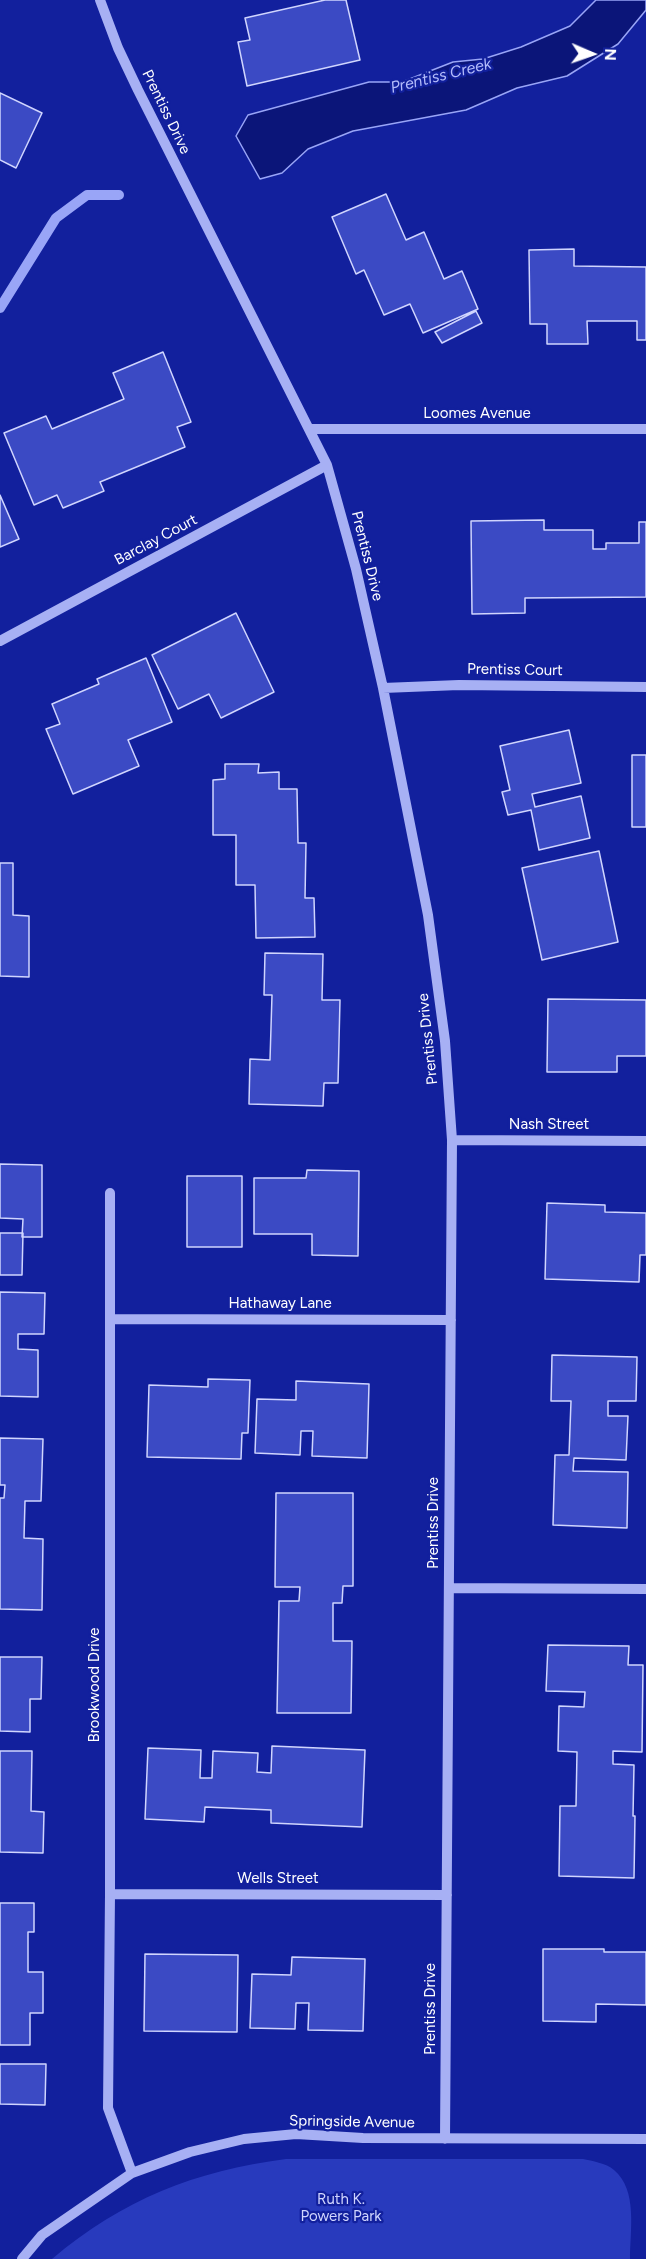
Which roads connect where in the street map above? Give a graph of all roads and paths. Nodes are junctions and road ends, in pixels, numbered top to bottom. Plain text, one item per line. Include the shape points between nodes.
1 (100, 0) edge
2 (309, 429) junction
3 (646, 429) edge
4 (327, 465) junction
5 (0, 641) edge
6 (646, 687) edge
7 (383, 688) junction
8 (452, 1140) junction
9 (646, 1141) edge
10 (110, 1193) dead end
11 (110, 1319) junction
12 (450, 1320) junction
13 (449, 1588) junction
14 (646, 1589) edge
15 (110, 1894) junction
16 (447, 1894) junction
17 (445, 2139) junction
18 (646, 2139) edge
19 (132, 2173) junction
20 (22, 2259) edge

1 - 2 street, Prentiss Drive via 138,90
2 - 3 street, Loomes Avenue
2 - 4 street, Prentiss Drive
4 - 5 street, Barclay Court
4 - 7 street, Prentiss Drive via 356,568
6 - 7 street, Prentiss Court
7 - 8 street, Prentiss Drive via 428,915 445,1041
8 - 9 street, Nash Street
8 - 12 street, Prentiss Drive
10 - 11 street, Brookwood Drive
11 - 12 street, Hathaway Lane
11 - 15 street, Brookwood Drive
12 - 13 street, Prentiss Drive
13 - 14 street
13 - 16 street, Prentiss Drive
15 - 16 street, Wells Street
15 - 19 street, Brookwood Drive via 108,2108
16 - 17 street, Prentiss Drive
17 - 18 street, Springside Avenue
17 - 19 street, Springside Avenue via 296,2134 243,2139 190,2152
19 - 20 street, Springside Avenue via 42,2235

